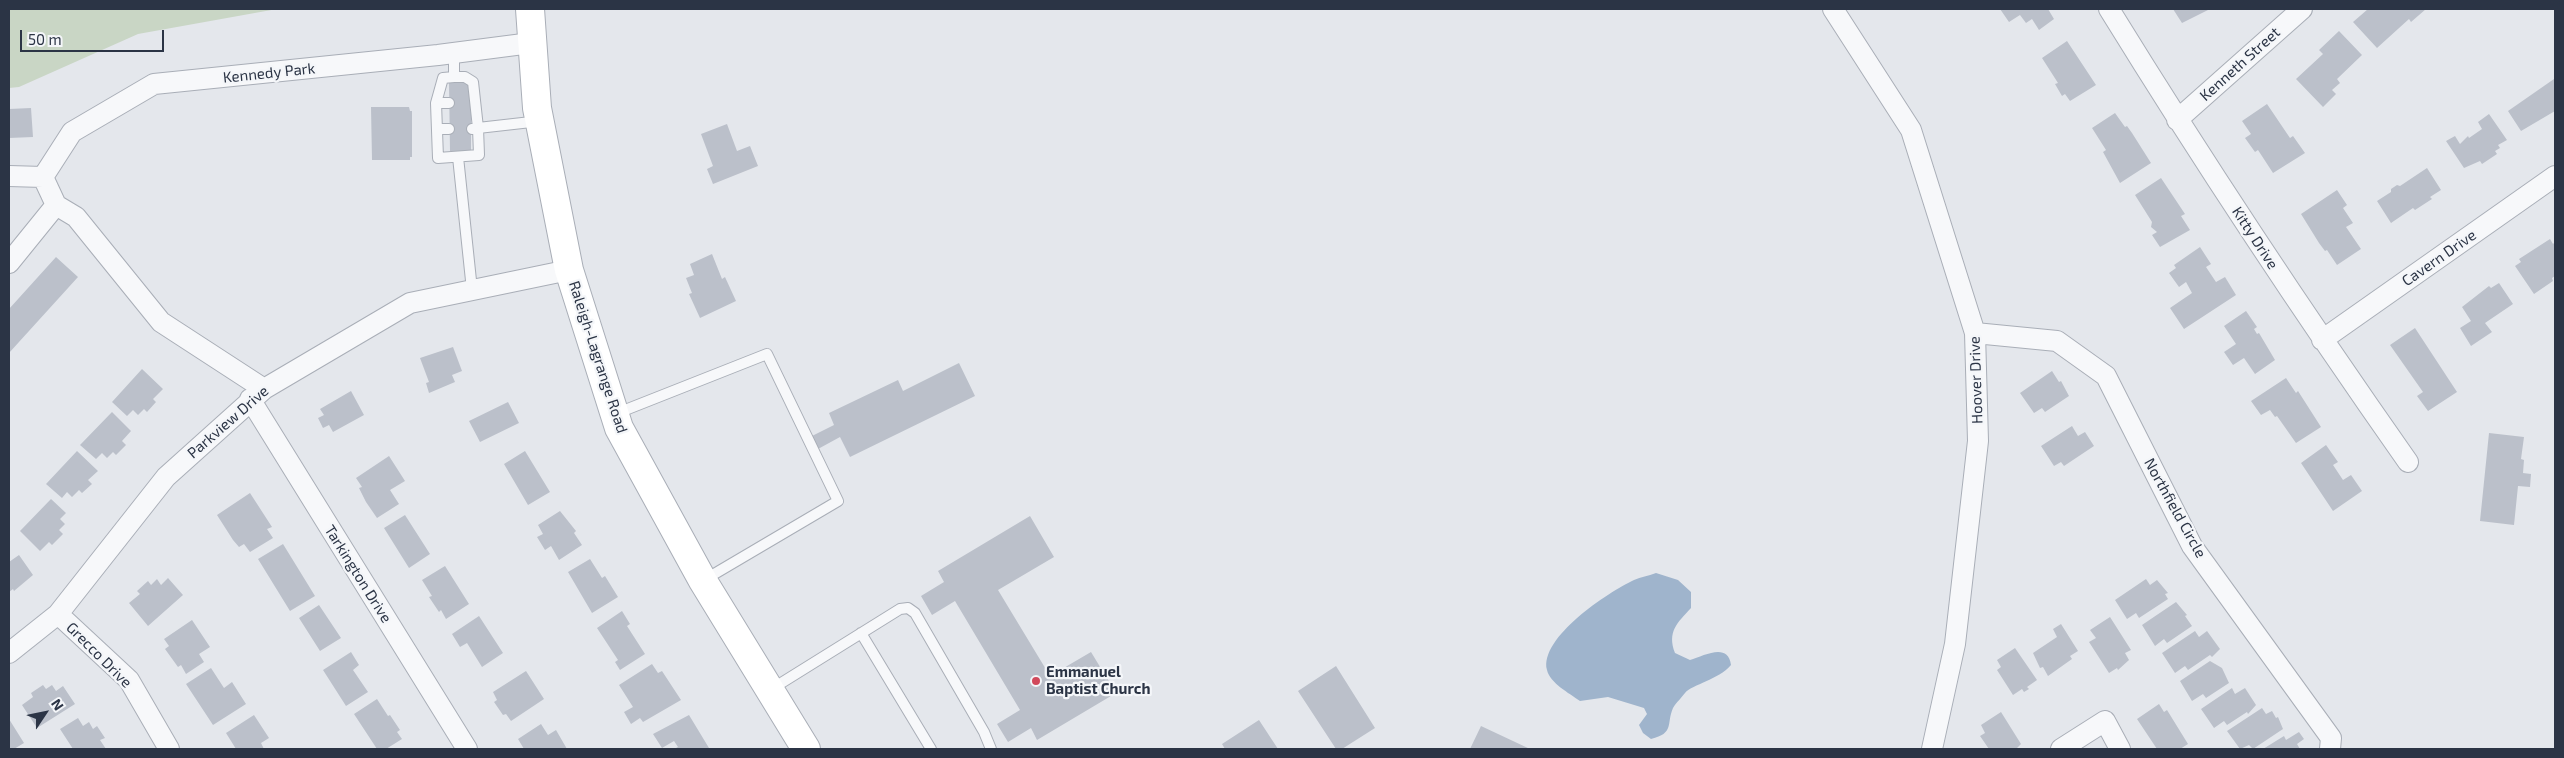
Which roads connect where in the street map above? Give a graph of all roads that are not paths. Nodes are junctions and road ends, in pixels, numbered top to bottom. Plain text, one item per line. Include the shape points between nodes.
1 (530, 9) edge
2 (1833, 9) edge
3 (2109, 9) edge
4 (2302, 9) edge
5 (531, 43) junction
6 (454, 53) junction
7 (454, 77) junction
8 (436, 103) junction
9 (450, 103) dead end
10 (2177, 120) junction
11 (540, 121) junction
12 (437, 129) junction
13 (450, 129) dead end
14 (474, 129) junction
15 (458, 157) junction
16 (9, 176) edge
17 (2555, 176) edge
18 (43, 177) junction
19 (56, 205) junction
20 (9, 262) edge
21 (569, 270) junction
22 (472, 290) junction
23 (1975, 333) junction
24 (2322, 340) junction
25 (257, 394) junction
26 (615, 415) junction
27 (2408, 462) dead end
28 (703, 581) junction
29 (58, 614) junction
30 (861, 633) junction
31 (9, 653) edge
32 (769, 690) junction
33 (169, 749) edge
34 (467, 749) edge
35 (806, 749) edge
36 (931, 749) edge
37 (991, 749) edge
38 (1932, 749) edge
39 (2061, 749) edge
40 (2120, 749) edge
41 (2330, 749) edge

1 - 5 main road, Raleigh-Lagrange Road
2 - 23 street, Hoover Drive via 1911,130
3 - 10 street, Kitty Drive
4 - 10 street, Kenneth Street
5 - 6 street, Kennedy Park
5 - 11 main road, Raleigh-Lagrange Road
6 - 7 lane
6 - 18 street, Kennedy Park via 154,84 72,132
7 - 8 lane via 443,78
7 - 14 lane via 470,78 473,82
8 - 9 lane
8 - 12 lane
10 - 24 street, Kitty Drive
11 - 14 lane
11 - 21 main road, Raleigh-Lagrange Road
12 - 13 lane
12 - 15 lane via 438,158
14 - 15 lane via 479,155
15 - 22 lane
16 - 18 street
17 - 24 street, Cavern Drive
18 - 19 street
19 - 20 street
19 - 25 street, Tarkington Drive via 76,217 161,322
21 - 22 street, Parkview Drive
21 - 26 main road, Raleigh-Lagrange Road
22 - 25 street, Parkview Drive via 410,303
23 - 38 street, Hoover Drive via 1976,451 1955,644
23 - 41 street, Northfield Circle via 2057,341 2106,376 2192,546 2332,738
24 - 27 street, Kitty Drive
25 - 29 street, Parkview Drive via 166,477
25 - 34 street, Tarkington Drive
26 - 28 main road, Raleigh-Lagrange Road via 619,428
26 - 28 lane via 767,354 838,501
28 - 32 main road, Raleigh-Lagrange Road
29 - 31 street, Parkview Drive
29 - 33 street, Grecco Drive via 129,680
30 - 32 lane
30 - 36 lane
30 - 37 lane via 900,609 908,608 914,613
32 - 35 main road, Raleigh-Lagrange Road
39 - 40 street via 2105,721

